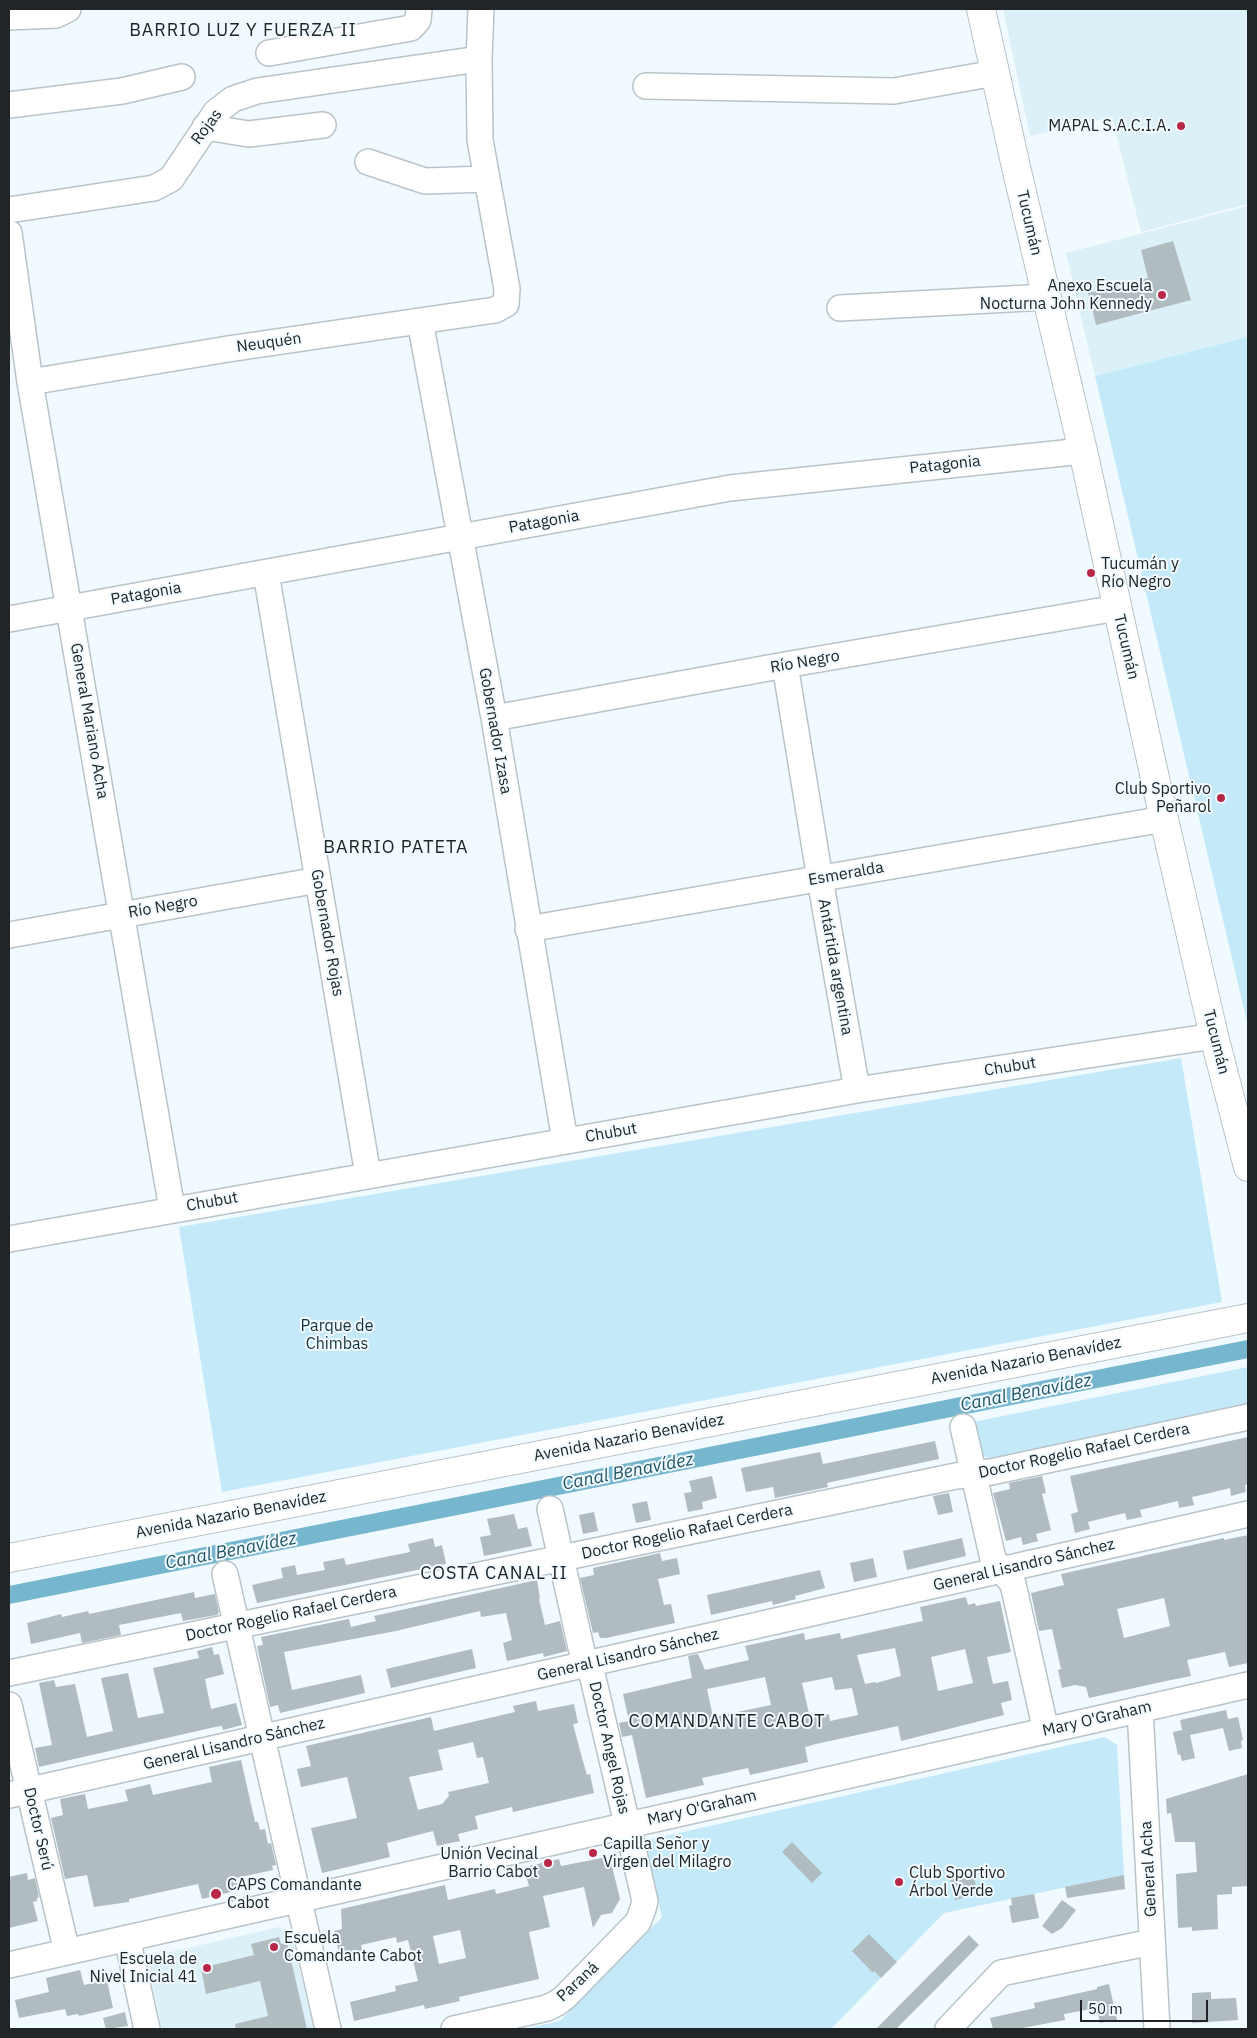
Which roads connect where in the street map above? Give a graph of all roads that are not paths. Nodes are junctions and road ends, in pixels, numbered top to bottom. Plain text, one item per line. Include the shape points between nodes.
1 (68, 9) edge
2 (419, 9) edge
3 (482, 9) edge
4 (981, 9) edge
5 (9, 18) edge
6 (269, 53) dead end
7 (479, 60) junction
8 (995, 73) junction
9 (182, 77) dead end
10 (646, 86) dead end
11 (9, 105) edge
12 (323, 125) dead end
13 (205, 127) junction
14 (368, 162) dead end
15 (487, 179) junction
16 (9, 210) edge
17 (9, 233) edge
18 (1047, 297) junction
19 (14, 298) edge
20 (840, 308) dead end
21 (420, 321) junction
22 (30, 382) junction
23 (1083, 451) junction
24 (462, 537) junction
25 (266, 573) junction
26 (69, 608) junction
27 (1117, 608) junction
28 (9, 619) edge
29 (785, 665) junction
30 (494, 718) junction
31 (1164, 819) junction
32 (820, 879) junction
33 (318, 880) junction
34 (122, 915) junction
35 (528, 929) junction
36 (9, 935) edge
37 (1214, 1036) junction
38 (857, 1090) junction
39 (565, 1142) junction
40 (1248, 1167) edge
41 (368, 1175) junction
42 (172, 1209) junction
43 (9, 1239) edge
44 (1248, 1318) edge
45 (1248, 1417) edge
46 (964, 1427) dead end
47 (974, 1474) junction
48 (550, 1509) dead end
49 (1248, 1514) edge
50 (9, 1558) edge
51 (561, 1558) junction
52 (1002, 1570) junction
53 (225, 1574) dead end
54 (237, 1625) junction
55 (587, 1664) junction
56 (9, 1673) edge
57 (1248, 1685) edge
58 (9, 1706) edge
59 (1140, 1710) junction
60 (1046, 1731) junction
61 (262, 1738) junction
62 (19, 1793) edge
63 (627, 1825) junction
64 (299, 1899) junction
65 (644, 1901) joint
66 (127, 1938) junction
67 (1152, 1942) junction
68 (67, 1952) junction
69 (9, 1965) edge
70 (958, 2024) edge
71 (147, 2029) edge
72 (328, 2029) edge
73 (454, 2029) edge
74 (1157, 2029) edge

1 - 5 street via 56,15
2 - 6 street via 418,20 411,28
3 - 7 street
4 - 8 main road, Tucumán
7 - 13 street, Rojas via 257,91 233,99 216,112
7 - 15 street via 480,140
8 - 10 street via 894,91
8 - 18 main road, Tucumán
9 - 11 street via 122,92
12 - 13 street via 248,134
13 - 16 street, Rojas via 171,179 154,188
14 - 15 street via 425,181
15 - 21 street, Neuquén via 507,289 506,304 496,310
17 - 19 street, General Mariano Acha
18 - 20 street
18 - 23 main road, Tucumán
19 - 22 street, General Mariano Acha
21 - 22 street, Neuquén
21 - 24 street, Gobernador Izasa
22 - 26 street, General Mariano Acha
23 - 24 street, Patagonia via 730,488
23 - 27 main road, Tucumán
24 - 25 street, Patagonia
24 - 30 street, Gobernador Izasa
25 - 26 street, Patagonia
25 - 33 street, Gobernador Rojas
26 - 28 street, Patagonia
26 - 34 street, General Mariano Acha
27 - 29 street, Río Negro
27 - 31 main road, Tucumán
29 - 30 street, Río Negro
29 - 32 street, Antártida argentina
30 - 35 street, Gobernador Izasa
31 - 32 street, Esmeralda
31 - 37 main road, Tucumán
32 - 35 street, Esmeralda
32 - 38 street, Antártida argentina
33 - 34 street, Río Negro
33 - 41 street, Gobernador Rojas
34 - 36 street, Río Negro
34 - 42 street, General Mariano Acha
35 - 39 street, Gobernador Izasa
37 - 38 street, Chubut
37 - 40 main road, Tucumán
38 - 39 street, Chubut
39 - 41 street, Chubut
41 - 42 street, Chubut
42 - 43 street, Chubut
44 - 50 main road, Avenida Nazario Benavídez
45 - 47 street, Doctor Rogelio Rafael Cerdera
46 - 47 street
47 - 51 street, Doctor Rogelio Rafael Cerdera
47 - 52 street via 993,1559
48 - 51 street, Doctor Angel Rojas
49 - 52 street, General Lisandro Sánchez
51 - 54 street, Doctor Rogelio Rafael Cerdera
51 - 55 street, Doctor Angel Rojas
52 - 55 street, General Lisandro Sánchez
52 - 60 street via 1013,1584
53 - 54 street
54 - 56 street, Doctor Rogelio Rafael Cerdera
54 - 61 street
55 - 61 street, General Lisandro Sánchez
55 - 63 street, Doctor Angel Rojas
57 - 59 street, Mary O'Graham
58 - 62 street, Doctor Serú
59 - 60 street, Mary O'Graham
59 - 67 street, General Acha
60 - 63 street, Mary O'Graham
61 - 62 street, General Lisandro Sánchez
61 - 64 street
62 - 68 street, Doctor Serú
63 - 64 street, Mary O'Graham
63 - 65 street, Doctor Angel Rojas
64 - 66 street, Mary O'Graham
64 - 72 street
65 - 73 street, Paraná via 638,1922 557,2003
66 - 68 street, Mary O'Graham
66 - 71 street
67 - 70 street via 1001,1973
67 - 74 street, General Acha
68 - 69 street, Mary O'Graham

